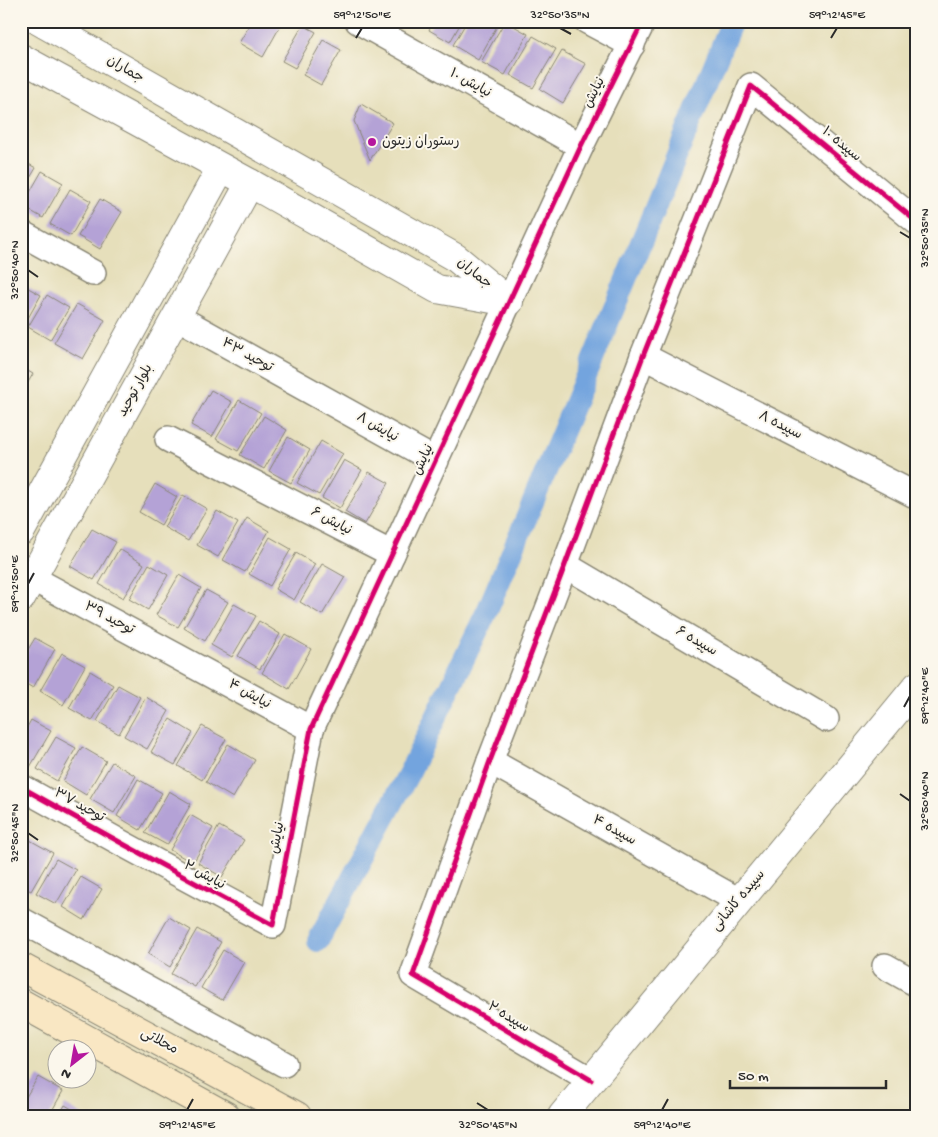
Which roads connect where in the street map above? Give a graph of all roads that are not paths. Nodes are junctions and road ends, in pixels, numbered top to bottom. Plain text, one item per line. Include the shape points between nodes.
1 (358, 21) edge
2 (587, 21) edge
3 (643, 21) edge
4 (44, 22) edge
5 (632, 45) junction
6 (21, 58) edge
7 (581, 146) junction
8 (221, 168) junction
9 (250, 184) junction
10 (917, 222) edge
11 (21, 233) edge
12 (93, 273) dead end
13 (509, 302) junction
14 (176, 317) junction
15 (643, 356) junction
16 (318, 394) joint
17 (168, 439) dead end
18 (436, 461) junction
19 (916, 493) edge
20 (21, 531) edge
21 (392, 554) junction
22 (565, 565) junction
23 (27, 588) edge
24 (186, 660) joint
25 (917, 686) edge
26 (826, 719) dead end
27 (311, 729) junction
28 (490, 761) junction
29 (21, 787) edge
30 (125, 845) joint
31 (740, 901) junction
32 (21, 920) edge
33 (273, 925) joint
34 (885, 966) dead end
35 (21, 968) edge
36 (917, 984) edge
37 (21, 1003) edge
38 (284, 1064) dead end
39 (591, 1080) junction
40 (226, 1116) edge
41 (297, 1116) edge
42 (562, 1116) edge

1 - 7 street, نیایش ۱۰
2 - 5 street
3 - 5 street, نیایش
4 - 13 street, جماران via 456,258
5 - 7 street, نیایش
6 - 8 street, جماران
7 - 13 street, نیایش
8 - 9 street, جماران
8 - 20 street
9 - 13 street, جماران via 437,289
9 - 14 street, بلوار توحید
10 - 15 street, سپیده ۱۰ via 751,86
11 - 12 street
13 - 18 street, نیایش
14 - 16 street, توحید ۴۳
14 - 23 street, بلوار توحید
15 - 19 street, سپیده ۸
15 - 22 street
16 - 18 street, نیایش ۸
17 - 21 street, نیایش ۶
18 - 21 street, نیایش
21 - 27 street, نیایش
22 - 26 street, سپیده ۶
22 - 28 street
23 - 24 street, توحید ۳۹
24 - 27 street, نیایش ۴
25 - 31 street, سپیده کاشانی
27 - 33 street, نیایش
28 - 31 street, سپیده ۴
28 - 39 street, سپیده ۲ via 413,975
29 - 30 street, توحید ۳۷
30 - 33 street, نیایش ۲
31 - 39 street, سپیده کاشانی
32 - 38 street
34 - 36 street
35 - 41 main road, محلاتی
37 - 40 main road
39 - 42 street, سپیده کاشانی

